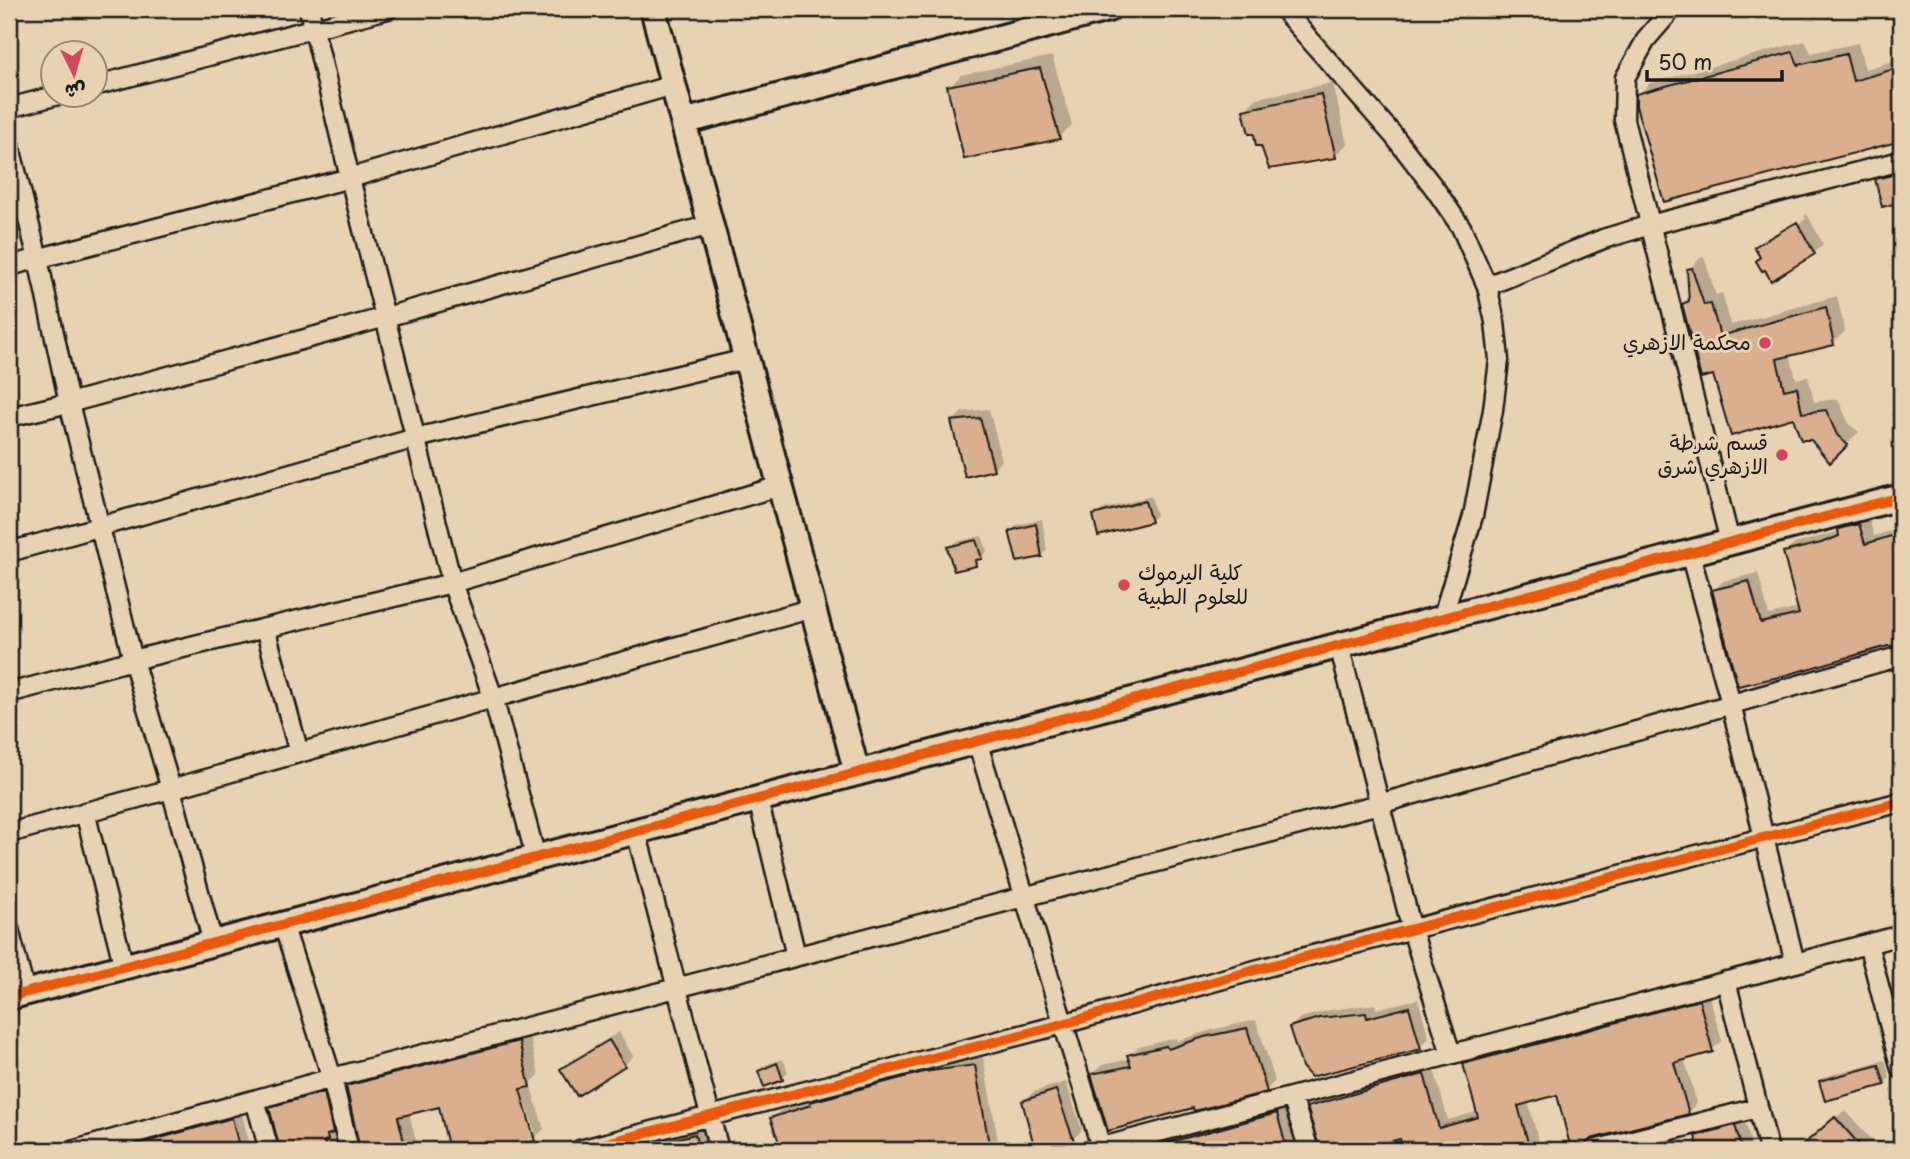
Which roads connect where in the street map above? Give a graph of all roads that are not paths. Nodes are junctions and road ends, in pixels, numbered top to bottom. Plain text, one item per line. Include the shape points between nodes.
1 (309, 9) edge
2 (388, 9) edge
3 (653, 9) edge
4 (1108, 9) edge
5 (1283, 9) edge
6 (1672, 9) edge
7 (1045, 17) edge
8 (315, 29) junction
9 (108, 82) edge
10 (673, 85) junction
11 (38, 100) edge
12 (9, 108) edge
13 (683, 122) junction
14 (9, 143) edge
15 (1901, 161) edge
16 (350, 178) junction
17 (710, 225) junction
18 (1650, 225) junction
19 (38, 259) junction
20 (9, 266) edge
21 (1487, 286) junction
22 (386, 317) junction
23 (746, 359) junction
24 (69, 403) junction
25 (9, 417) edge
26 (416, 438) junction
27 (780, 486) junction
28 (1901, 497) edge
29 (100, 527) junction
30 (1730, 542) junction
31 (9, 552) edge
32 (1690, 552) junction
33 (453, 583) junction
34 (813, 608) junction
35 (1442, 619) junction
36 (265, 628) junction
37 (1339, 645) junction
38 (1901, 656) edge
39 (133, 660) junction
40 (9, 693) edge
41 (493, 697) junction
42 (1731, 704) junction
43 (976, 741) junction
44 (299, 752) junction
45 (857, 773) junction
46 (172, 789) junction
47 (758, 799) junction
48 (1901, 802) edge
49 (1379, 804) junction
50 (85, 812) junction
51 (636, 831) junction
52 (9, 833) edge
53 (1764, 839) junction
54 (536, 858) junction
55 (1024, 897) junction
56 (283, 924) junction
57 (9, 929) edge
58 (1412, 930) junction
59 (1901, 935) edge
60 (213, 943) junction
61 (1868, 944) junction
62 (796, 957) junction
63 (1796, 963) junction
64 (124, 967) junction
65 (1726, 981) junction
66 (677, 988) junction
67 (17, 995) edge
68 (1063, 1024) junction
69 (1451, 1054) junction
70 (1901, 1069) edge
71 (332, 1078) junction
72 (1292, 1097) junction
73 (255, 1100) junction
74 (1757, 1108) junction
75 (710, 1117) junction
76 (138, 1142) edge
77 (1096, 1149) edge
78 (75, 1150) edge
79 (269, 1150) edge
80 (349, 1150) edge
81 (580, 1150) edge
82 (719, 1150) edge
83 (1308, 1150) edge
84 (1594, 1150) edge
85 (1769, 1150) edge

1 - 8 street
2 - 8 street
3 - 10 street
4 - 7 street
5 - 21 street via 1435,189 1461,227
6 - 18 street via 1647,38 1625,78 1624,120
7 - 13 street
8 - 9 street
8 - 16 street
10 - 13 street
10 - 16 street
11 - 12 street
13 - 17 street
14 - 19 street
15 - 18 street
16 - 19 street
16 - 22 street
17 - 22 street
17 - 23 street
18 - 21 street
18 - 30 street
19 - 20 street
19 - 24 street
21 - 35 street via 1499,360 1493,410 1473,516
22 - 24 street
22 - 26 street
23 - 26 street
23 - 27 street
24 - 25 street
24 - 29 street
26 - 29 street
26 - 33 street
27 - 33 street
27 - 34 street
28 - 30 street
29 - 31 street
29 - 39 street
30 - 32 street
32 - 35 street
32 - 42 street
33 - 36 street
33 - 41 street
34 - 41 street
34 - 45 street
35 - 37 street
36 - 39 street
36 - 44 street
37 - 43 street
37 - 49 street
38 - 42 street
39 - 40 street
39 - 46 street
41 - 44 street
41 - 54 street
42 - 49 street
42 - 53 street
43 - 45 street
43 - 55 street
44 - 46 street
45 - 47 street
46 - 50 street
46 - 60 street
47 - 51 street
47 - 62 street
48 - 53 street
49 - 55 street
49 - 58 street
50 - 52 street
50 - 64 street
51 - 54 street
51 - 66 street
53 - 58 street
53 - 63 street
54 - 56 street
55 - 62 street
55 - 68 street
56 - 60 street
56 - 71 street
57 - 67 street
58 - 68 street
58 - 69 street
59 - 61 street
60 - 64 street
61 - 63 street
61 - 70 street
62 - 66 street
63 - 65 street
64 - 67 street
65 - 69 street
65 - 74 street
66 - 71 street
66 - 75 street
68 - 75 street
68 - 77 street
69 - 72 street
71 - 73 street
71 - 80 street
72 - 77 street
72 - 83 street
73 - 76 street
73 - 79 street
74 - 84 street
74 - 85 street
75 - 81 street
75 - 82 street
76 - 78 street

